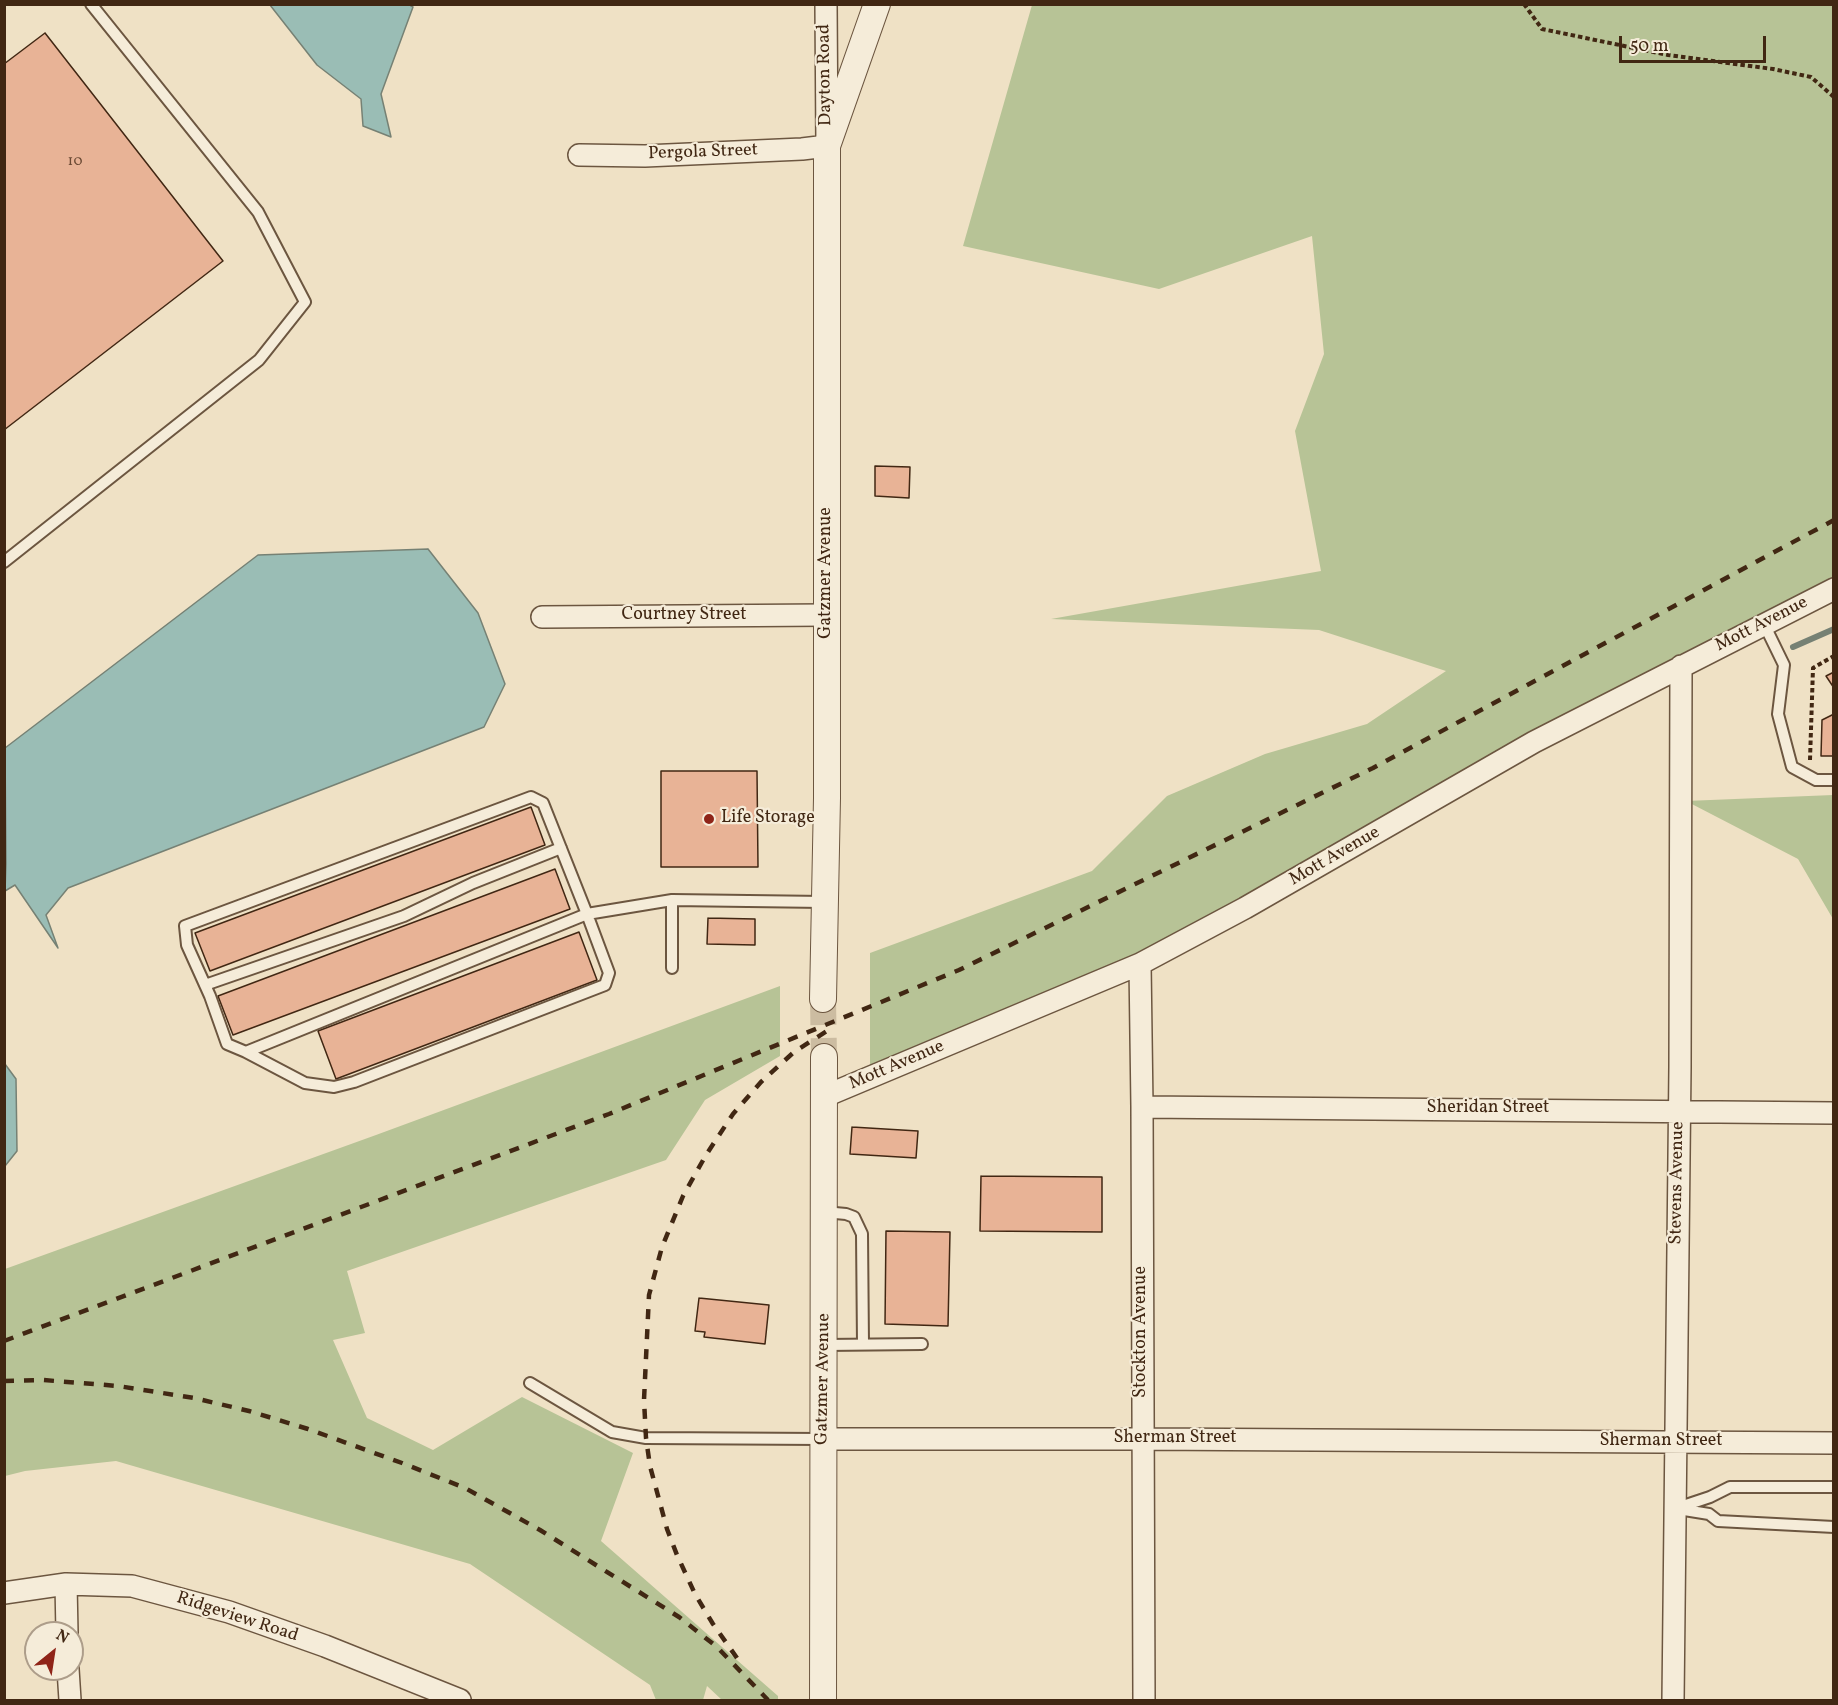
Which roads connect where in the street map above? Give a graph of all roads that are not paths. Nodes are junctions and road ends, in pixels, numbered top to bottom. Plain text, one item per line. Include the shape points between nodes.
1 (91, 4) edge
2 (826, 4) edge
3 (877, 4) edge
4 (827, 146) junction
5 (579, 155) dead end
6 (4, 562) edge
7 (1833, 589) edge
8 (826, 615) junction
9 (542, 617) dead end
10 (1764, 624) junction
11 (1681, 666) junction
12 (1833, 780) edge
13 (561, 848) junction
14 (672, 900) junction
15 (825, 902) junction
16 (587, 914) junction
17 (1140, 964) junction
18 (672, 968) dead end
19 (205, 985) junction
20 (823, 999) tunnel mouth
21 (246, 1052) junction
22 (824, 1057) tunnel mouth
23 (823, 1097) junction
24 (1142, 1107) junction
25 (1679, 1110) junction
26 (1833, 1113) edge
27 (824, 1212) junction
28 (863, 1344) junction
29 (922, 1344) dead end
30 (825, 1345) junction
31 (530, 1383) dead end
32 (823, 1439) junction
33 (1142, 1439) junction
34 (1675, 1443) junction
35 (1833, 1443) edge
36 (1833, 1487) edge
37 (1674, 1509) junction
38 (1833, 1527) edge
39 (66, 1584) junction
40 (4, 1593) edge
41 (67, 1621) edge
42 (69, 1681) edge
43 (70, 1701) edge
44 (460, 1701) edge
45 (823, 1701) edge
46 (1144, 1701) edge
47 (1672, 1701) edge

1 - 6 lane via 258,212 305,302 259,360
2 - 4 street, Dayton Road
3 - 4 street, Gatzmer Avenue
4 - 5 street, Pergola Street via 645,156
4 - 8 street, Gatzmer Avenue
7 - 10 street, Mott Avenue
8 - 9 street, Courtney Street
8 - 15 street, Gatzmer Avenue
10 - 11 street, Mott Avenue
10 - 12 lane via 1784,665 1778,714 1792,767 1816,780
11 - 17 street, Mott Avenue via 1534,742
11 - 25 street, Stevens Avenue
13 - 16 lane
13 - 19 lane via 404,916
13 - 19 lane via 543,803 531,797 185,926 187,945
14 - 15 lane
14 - 16 lane
14 - 18 lane
15 - 20 street, Gatzmer Avenue
16 - 21 lane
16 - 21 lane via 609,973 604,985 334,1087 305,1083
17 - 23 street, Mott Avenue
17 - 24 street, Stockton Avenue
19 - 21 lane via 227,1044
22 - 23 street, Gatzmer Avenue
23 - 27 street, Gatzmer Avenue
24 - 25 street, Sheridan Street
24 - 33 street, Stockton Avenue
25 - 26 street, Sheridan Street
25 - 34 street, Stevens Avenue
27 - 28 lane via 854,1217 862,1234
27 - 30 street, Gatzmer Avenue
28 - 29 lane
28 - 30 lane
30 - 32 street, Gatzmer Avenue
31 - 32 lane, Sherman Street via 612,1432 645,1438
32 - 33 street, Sherman Street
32 - 45 street, Gatzmer Avenue
33 - 34 street, Sherman Street
33 - 46 street, Stockton Avenue
34 - 35 street, Sherman Street
34 - 37 street, Stevens Avenue
36 - 37 lane via 1730,1487
37 - 38 lane via 1709,1514 1718,1521
37 - 47 street, Stevens Avenue
39 - 40 street, Ridgeview Road
39 - 41 street
39 - 44 street, Ridgeview Road via 132,1586 229,1612
42 - 43 street

